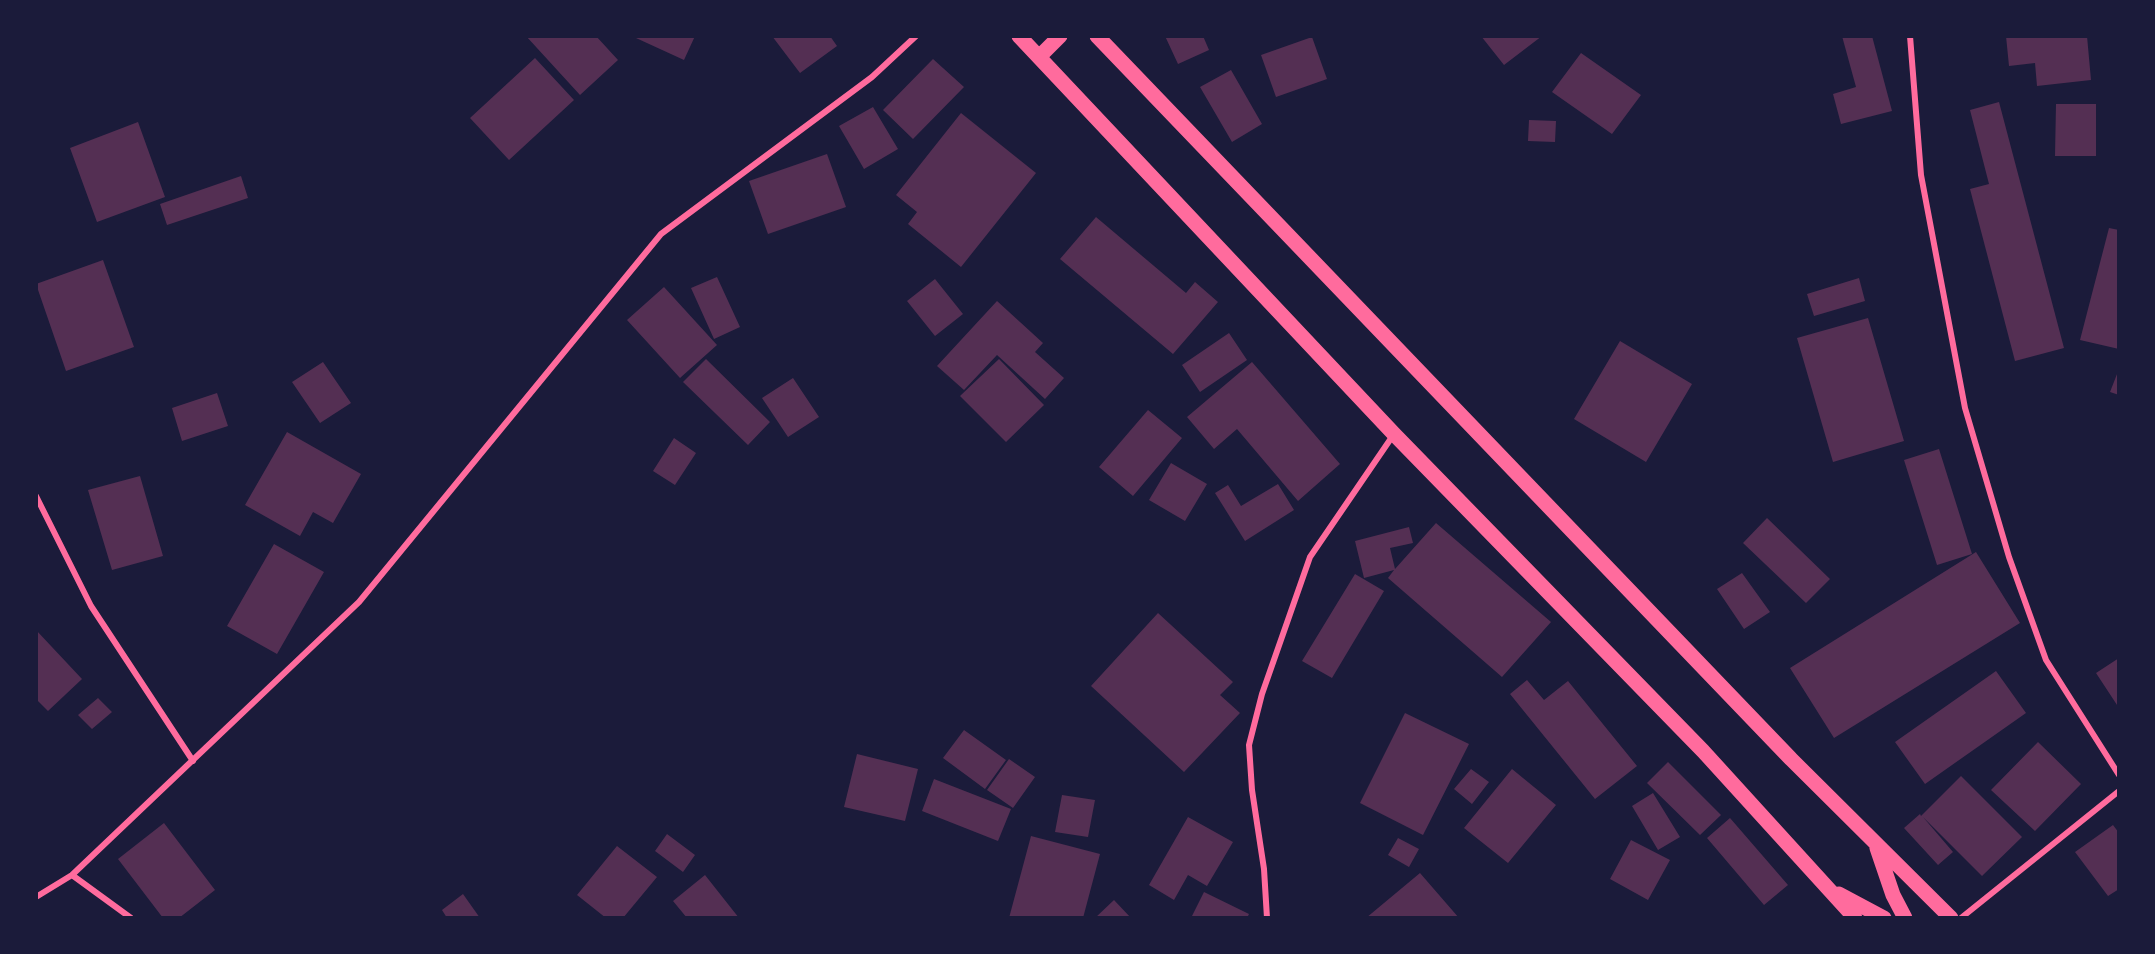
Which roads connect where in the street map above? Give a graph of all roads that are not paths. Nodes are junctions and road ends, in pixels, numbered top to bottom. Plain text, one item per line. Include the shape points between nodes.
1 (916, 36) edge
2 (1019, 36) edge
3 (1060, 36) edge
4 (1097, 36) edge
5 (1910, 36) edge
6 (1039, 57) junction
7 (1394, 434) junction
8 (36, 496) edge
9 (194, 761) junction
10 (2119, 775) edge
11 (2119, 791) edge
12 (1875, 843) junction
13 (72, 875) junction
14 (1831, 890) junction
15 (36, 897) edge
16 (131, 918) edge
17 (1267, 918) edge
18 (1855, 918) edge
19 (1884, 918) edge
20 (1905, 918) edge
21 (1951, 918) edge
22 (1961, 918) edge

1 - 9 street via 872,77 662,234 359,602
2 - 6 main road
3 - 6 main road
4 - 12 main road
5 - 10 street via 1921,175 1965,408 2009,557 2046,660
6 - 7 main road
7 - 14 main road via 1702,751
7 - 17 street via 1310,557 1262,694 1250,745 1251,790 1264,869
8 - 9 street via 92,606
9 - 13 street
11 - 22 street
12 - 20 main road
12 - 21 main road
13 - 15 street
13 - 16 street
14 - 18 main road
14 - 19 main road

